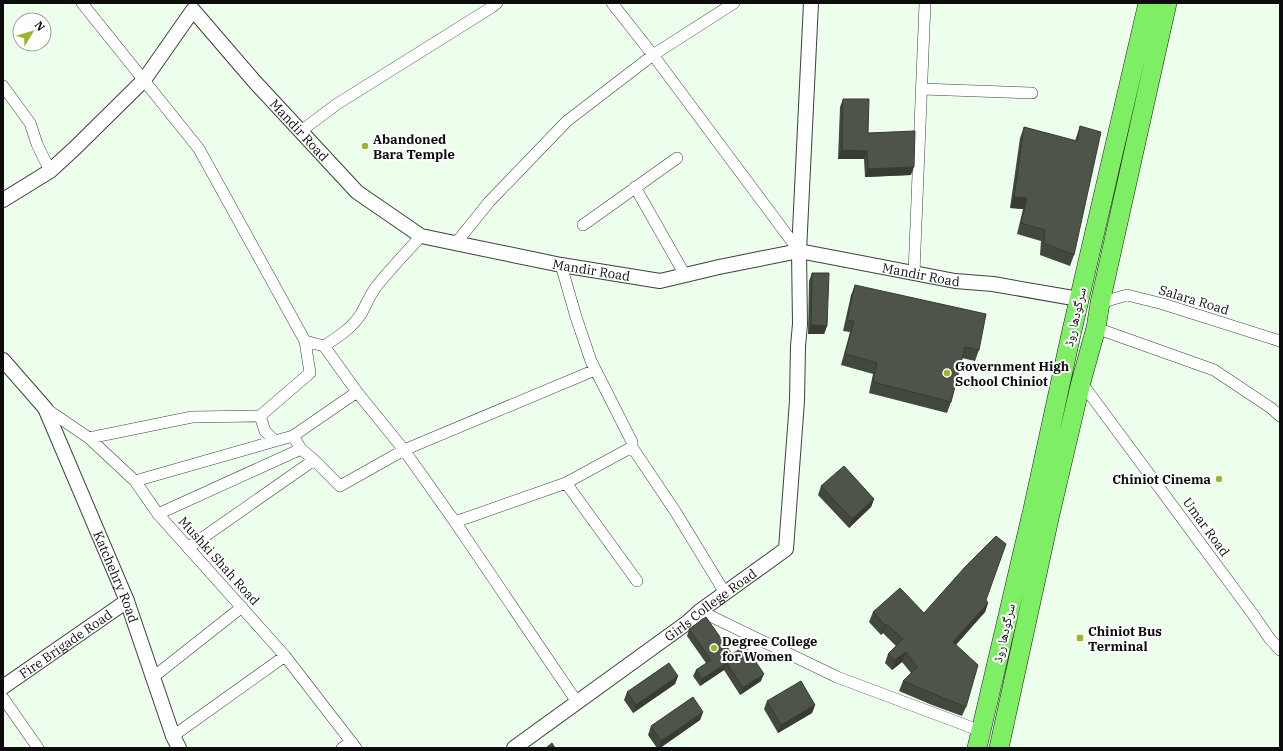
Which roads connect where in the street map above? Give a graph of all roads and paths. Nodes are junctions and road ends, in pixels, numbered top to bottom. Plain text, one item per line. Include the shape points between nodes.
1 (82, 3) edge
2 (496, 3) edge
3 (734, 3) edge
4 (811, 3) edge
5 (925, 3) edge
6 (1148, 3) edge
7 (1167, 3) edge
8 (616, 4) edge
9 (196, 7) edge
10 (653, 55) junction
11 (1145, 56) junction
12 (144, 80) junction
13 (3, 86) edge
14 (922, 89) junction
15 (1032, 92) dead end
16 (301, 131) junction
17 (677, 158) dead end
18 (50, 171) junction
19 (635, 188) junction
20 (3, 200) edge
21 (583, 224) dead end
22 (422, 236) junction
23 (456, 243) junction
24 (799, 251) junction
25 (561, 265) junction
26 (914, 273) junction
27 (685, 275) junction
28 (1079, 299) junction
29 (1100, 303) junction
30 (1096, 328) junction
31 (305, 341) junction
32 (1280, 341) edge
33 (324, 346) junction
34 (3, 360) edge
35 (595, 370) junction
36 (1081, 382) junction
37 (357, 392) junction
38 (45, 408) junction
39 (260, 416) junction
40 (1280, 416) edge
41 (293, 436) junction
42 (89, 438) junction
43 (274, 441) junction
44 (632, 447) junction
45 (301, 449) junction
46 (404, 450) junction
47 (314, 460) junction
48 (135, 481) junction
49 (566, 483) junction
50 (1042, 511) junction
51 (158, 514) junction
52 (455, 522) junction
53 (188, 548) junction
54 (637, 581) dead end
55 (725, 594) junction
56 (127, 601) junction
57 (242, 607) junction
58 (700, 611) junction
59 (1001, 644) junction
60 (1020, 650) junction
61 (1280, 650) edge
62 (285, 656) junction
63 (152, 678) junction
64 (3, 686) edge
65 (3, 698) edge
66 (577, 702) junction
67 (979, 740) edge
68 (176, 742) edge
69 (354, 745) edge
70 (38, 748) edge
71 (342, 748) edge
72 (514, 748) edge
73 (999, 748) edge

1 - 12 street
2 - 16 street via 337,104
3 - 10 street
4 - 24 street, Girls College Road
5 - 14 street
6 - 11 highway, سرگودھا روڈ
7 - 11 highway, سرگودھا روڈ
8 - 10 street
9 - 12 street
9 - 16 street, Mandir Road via 254,81
10 - 23 street via 567,121 489,202
10 - 24 street
11 - 28 highway, سرگودھا روڈ
11 - 29 highway, سرگودھا روڈ
12 - 18 street
12 - 31 street via 199,149
13 - 18 street via 30,123
14 - 15 street
14 - 26 street
16 - 22 street, Mandir Road via 357,192
17 - 19 street
18 - 20 street
19 - 21 street
19 - 27 street
22 - 23 street, Mandir Road
22 - 33 street via 376,287 353,324
23 - 25 street, Mandir Road
24 - 26 street, Mandir Road
24 - 27 street, Mandir Road
24 - 55 street, Girls College Road via 797,401 786,549
25 - 27 street, Mandir Road via 660,281
25 - 35 street
26 - 28 street, Mandir Road
28 - 50 highway, سرگودھا روڈ
29 - 30 highway, سرگودھا روڈ
29 - 32 street, Salara Road via 1128,295
30 - 36 highway, سرگودھا روڈ
30 - 40 street via 1214,370
31 - 33 street
31 - 39 street via 310,373
33 - 37 street
34 - 38 street, Katchehry Road
35 - 44 street via 632,442
35 - 46 street
36 - 50 highway, سرگودھا روڈ
36 - 61 street, Umar Road
37 - 41 street
37 - 46 street
38 - 42 street, Mushki Shah Road
38 - 56 street, Katchehry Road
39 - 42 street via 192,417
39 - 43 street via 265,431
41 - 43 street
41 - 45 street
42 - 48 street, Mushki Shah Road
43 - 48 street
44 - 49 street
44 - 55 street via 675,511
45 - 47 street
45 - 51 street
46 - 47 street via 340,486
46 - 52 street
47 - 53 street
48 - 51 street, Mushki Shah Road
49 - 52 street
49 - 54 street
50 - 59 highway, سرگودھا روڈ
50 - 60 highway, سرگودھا روڈ
51 - 53 street, Mushki Shah Road
52 - 66 street
53 - 57 street, Mushki Shah Road
55 - 58 street, Girls College Road
56 - 63 street, Katchehry Road
56 - 64 street, Fire Brigade Road
57 - 62 street, Mushki Shah Road
57 - 63 street
58 - 66 street, Girls College Road
58 - 67 street via 837,677
59 - 60 highway
59 - 67 highway, سرگودھا روڈ
60 - 73 highway, سرگودھا روڈ
62 - 68 street
62 - 69 street, Mushki Shah Road
63 - 68 street, Katchehry Road
65 - 70 street
66 - 72 street, Girls College Road
69 - 71 street

